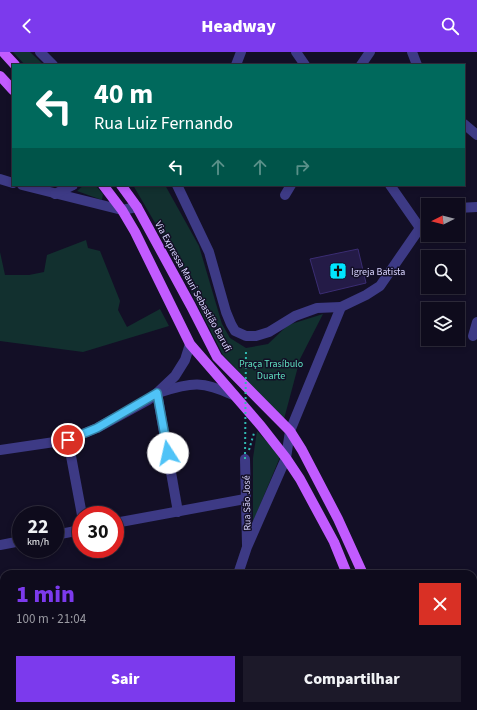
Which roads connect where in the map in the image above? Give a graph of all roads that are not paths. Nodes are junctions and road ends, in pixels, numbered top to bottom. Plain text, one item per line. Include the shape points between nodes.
1 (3, 52) edge
2 (40, 52) edge
3 (241, 52) edge
4 (296, 52) edge
5 (370, 52) edge
6 (412, 52) edge
7 (13, 64) edge
8 (52, 64) edge
9 (236, 64) edge
10 (303, 64) edge
11 (362, 64) edge
12 (418, 64) edge
13 (0, 76) edge
14 (12, 89) edge
15 (465, 125) edge
16 (477, 135) edge
17 (0, 179) edge
18 (12, 182) edge
19 (26, 186) edge
20 (71, 186) edge
21 (104, 186) edge
22 (122, 186) edge
23 (177, 186) edge
24 (290, 186) edge
25 (391, 186) edge
26 (55, 194) junction
27 (285, 195) dead end
28 (137, 207) junction
29 (477, 207) edge
30 (465, 208) edge
31 (122, 210) junction
32 (420, 228) joint
33 (341, 307) junction
34 (477, 322) edge
35 (473, 336) dead end
36 (190, 344) junction
37 (157, 393) junction
38 (233, 395) junction
39 (290, 431) junction
40 (68, 440) junction
41 (0, 450) edge
42 (286, 458) junction
43 (246, 459) road end
44 (245, 499) junction
45 (80, 506) edge
46 (178, 512) junction
47 (124, 522) edge
48 (12, 543) edge
49 (0, 545) edge
50 (247, 548) junction
51 (239, 570) edge
52 (345, 570) edge
53 (361, 570) edge

1 - 7 main road
2 - 8 street
3 - 9 street
4 - 10 street
5 - 11 street
6 - 12 street
13 - 14 main road
15 - 16 street
17 - 18 street
19 - 26 street
20 - 26 street
21 - 31 main road
22 - 28 main road, Via Expressa Mauri Sebastião Barufi
23 - 33 street via 209,252 226,312 235,331 246,336 256,336 317,308
24 - 27 street
25 - 32 street
26 - 31 street
28 - 31 street
28 - 39 main road, Via Expressa Mauri Sebastião Barufi via 217,357
29 - 30 street
31 - 36 main road via 139,239
32 - 33 street via 380,286
33 - 39 street
34 - 35 street
36 - 37 street via 185,360 175,376
36 - 38 main road
37 - 38 street via 184,385 203,384
37 - 40 street via 97,428
37 - 46 street
38 - 42 main road
39 - 42 street
39 - 53 main road, Via Expressa Mauri Sebastião Barufi via 338,519
40 - 41 street
40 - 45 street
42 - 50 street
42 - 52 main road via 334,542
43 - 44 street, Rua São José
44 - 46 street
44 - 50 street, Rua São José
46 - 47 street
48 - 49 street
50 - 51 street

